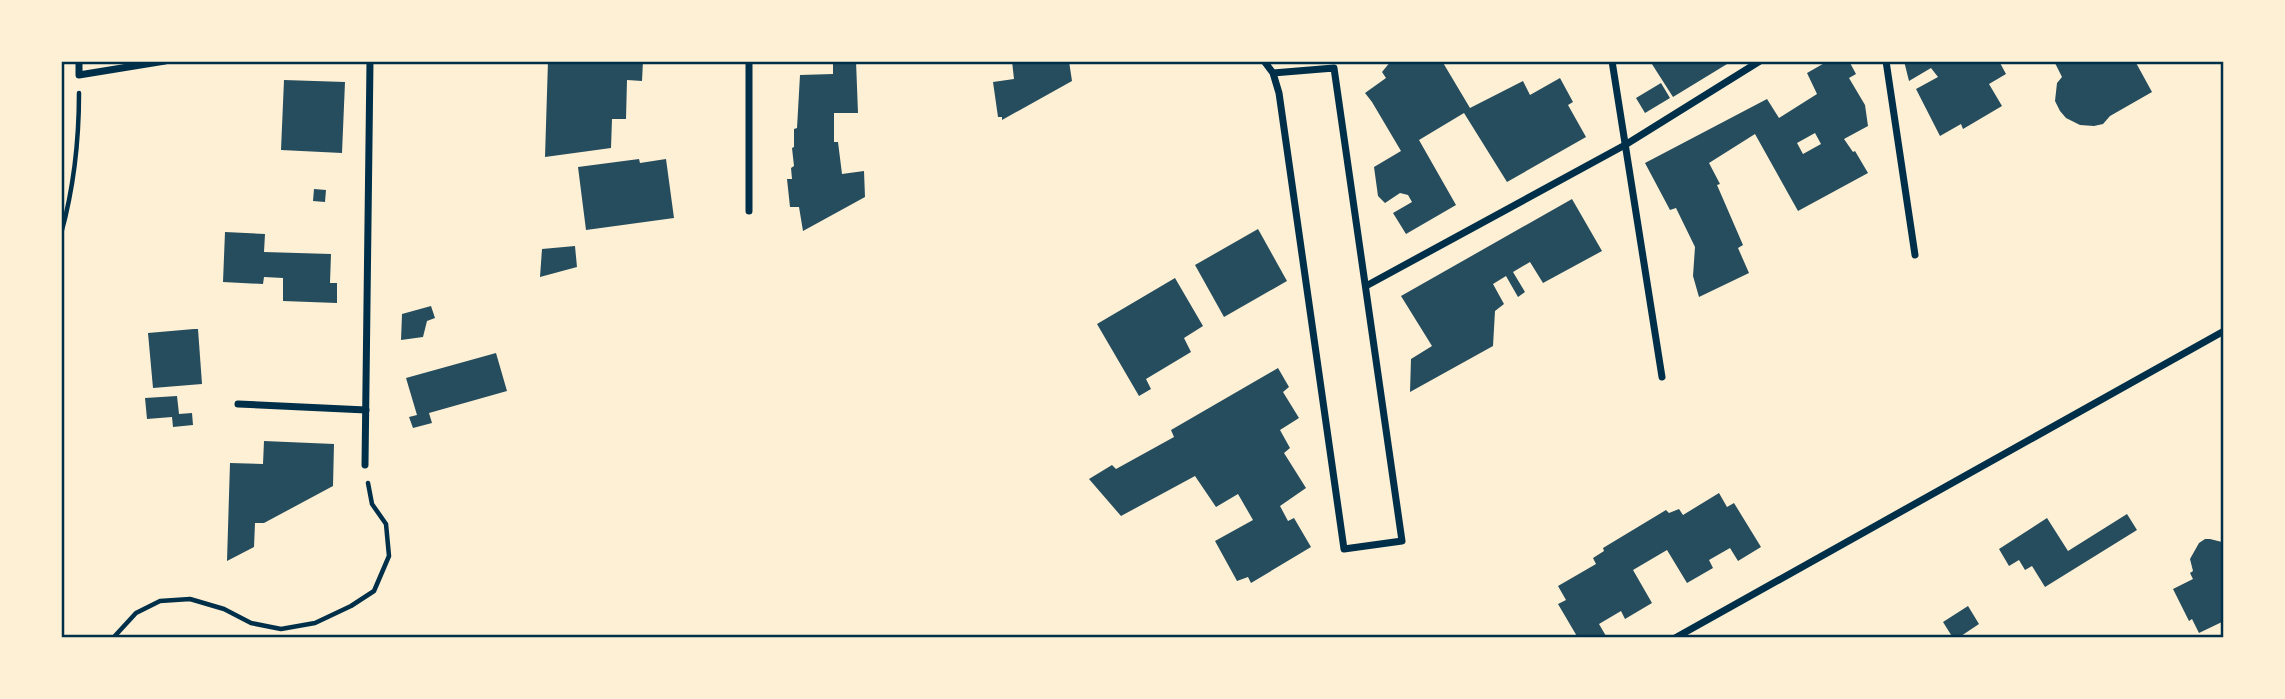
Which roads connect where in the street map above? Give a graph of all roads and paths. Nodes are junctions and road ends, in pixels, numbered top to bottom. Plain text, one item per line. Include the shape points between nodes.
1 (79, 61) edge
2 (165, 61) edge
3 (370, 61) edge
4 (749, 61) edge
5 (1264, 61) edge
6 (1612, 61) edge
7 (1760, 61) edge
8 (1886, 61) edge
9 (1333, 64) edge
10 (1273, 73) junction
11 (79, 75) junction
12 (1625, 145) junction
13 (749, 211) dead end
14 (61, 234) edge
15 (1915, 255) dead end
16 (1366, 286) junction
17 (2224, 331) edge
18 (1662, 377) dead end
19 (238, 404) dead end
20 (366, 410) junction
21 (365, 465) joint
22 (113, 638) edge
23 (1675, 638) edge

1 - 11 street
2 - 11 street
3 - 20 street
4 - 13 street
5 - 10 street
6 - 12 street
7 - 12 street
8 - 15 street
9 - 10 street
9 - 16 street
10 - 16 street via 1343,549 1402,541
11 - 14 path via 79,140
12 - 16 street
12 - 18 street
17 - 23 street
19 - 20 street
20 - 21 street
21 - 22 path via 372,504 386,524 389,556 367,596 315,623 281,629 251,624 224,609 190,600 160,601 136,613

